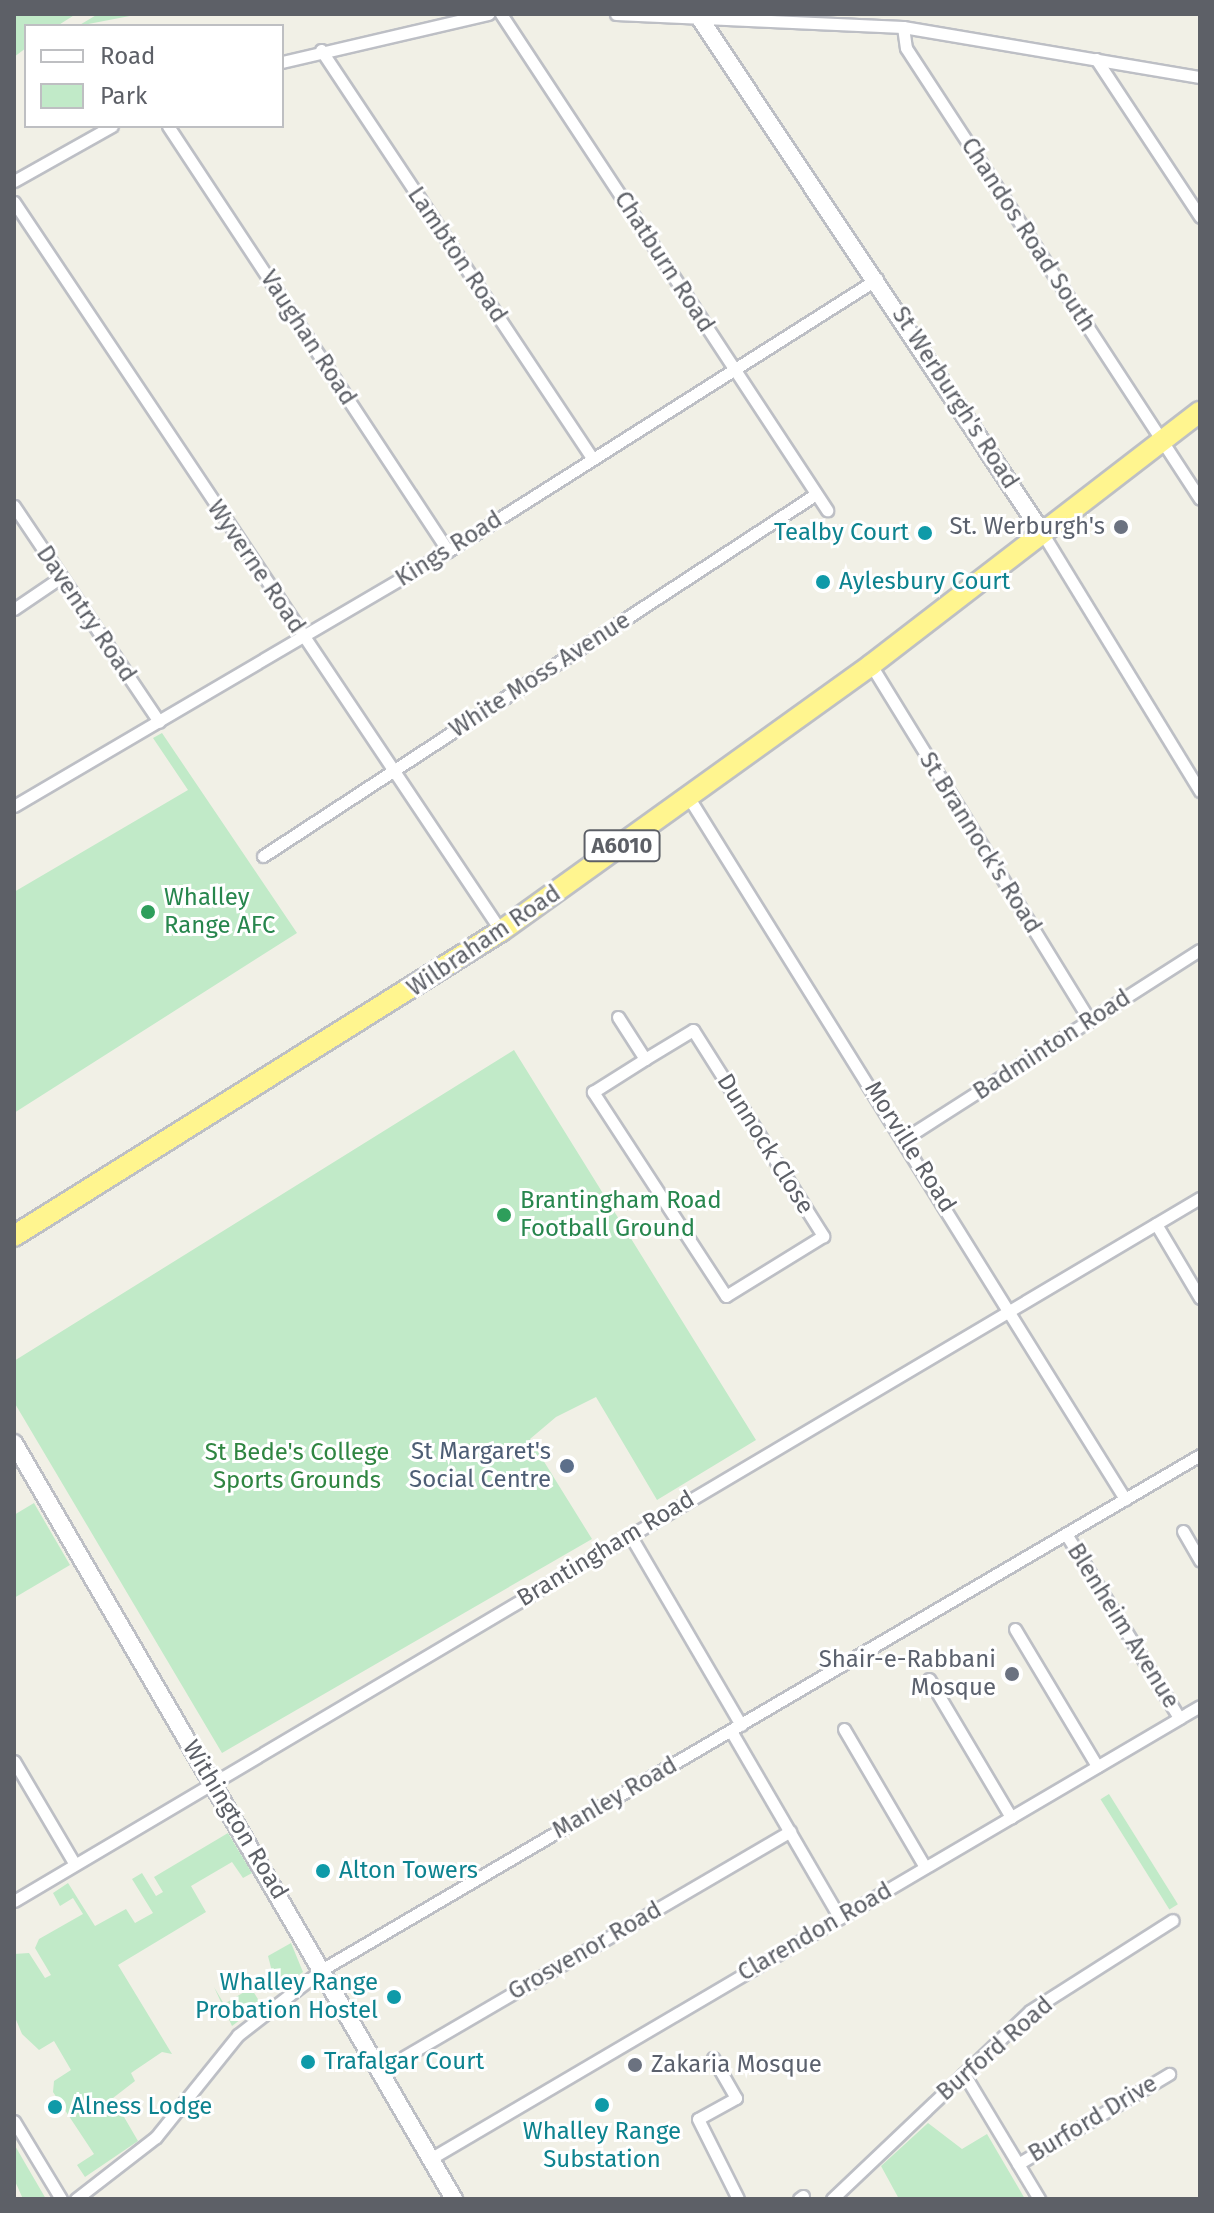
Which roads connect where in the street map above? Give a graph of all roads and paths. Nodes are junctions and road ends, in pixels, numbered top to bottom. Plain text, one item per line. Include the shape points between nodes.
1 (489, 14) edge
2 (501, 14) edge
3 (616, 14) edge
4 (698, 16) edge
5 (903, 27) junction
6 (321, 50) junction
7 (1096, 59) junction
8 (284, 61) edge
9 (1200, 77) edge
10 (108, 128) edge
11 (169, 128) edge
12 (14, 181) edge
13 (14, 202) edge
14 (1200, 217) edge
15 (877, 279) junction
16 (735, 370) junction
17 (1200, 412) edge
18 (1163, 439) junction
19 (593, 459) junction
20 (816, 494) junction
21 (1200, 499) edge
22 (14, 506) edge
23 (827, 510) dead end
24 (1043, 534) junction
25 (448, 551) junction
26 (61, 577) junction
27 (14, 609) edge
28 (303, 637) junction
29 (871, 665) junction
30 (159, 722) junction
31 (394, 771) junction
32 (1200, 791) edge
33 (689, 798) junction
34 (14, 806) edge
35 (263, 856) dead end
36 (501, 931) junction
37 (1200, 950) edge
38 (618, 1017) dead end
39 (1090, 1021) junction
40 (645, 1059) junction
41 (904, 1139) junction
42 (1200, 1198) edge
43 (1156, 1224) junction
44 (14, 1236) edge
45 (1200, 1298) edge
46 (1011, 1308) junction
47 (14, 1443) edge
48 (1200, 1455) edge
49 (1125, 1499) junction
50 (1183, 1531) dead end
51 (1066, 1534) junction
52 (630, 1535) junction
53 (1200, 1560) edge
54 (1015, 1629) dead end
55 (929, 1679) dead end
56 (1200, 1706) edge
57 (1179, 1718) junction
58 (736, 1728) junction
59 (844, 1729) dead end
60 (14, 1761) edge
61 (1097, 1766) junction
62 (211, 1781) junction
63 (1011, 1817) junction
64 (790, 1831) junction
65 (73, 1861) junction
66 (925, 1867) junction
67 (14, 1901) edge
68 (840, 1918) junction
69 (1173, 1920) dead end
70 (323, 1969) junction
71 (713, 2058) dead end
72 (380, 2071) junction
73 (964, 2074) junction
74 (1169, 2074) dead end
75 (14, 2121) edge
76 (430, 2159) junction
77 (1018, 2164) junction
78 (61, 2199) edge
79 (76, 2199) edge
80 (454, 2199) edge
81 (738, 2199) edge
82 (832, 2199) edge
83 (1039, 2199) edge

1 - 6 street
2 - 16 street, Chatburn Road
3 - 4 street
4 - 5 street
4 - 15 street, St Werburgh's Road
5 - 7 street
5 - 18 street, Chandos Road South via 906,48
6 - 8 street
6 - 19 street, Lambton Road
7 - 9 street
7 - 14 street
10 - 12 street
11 - 25 street, Vaughan Road
13 - 28 street, Wyverne Road
15 - 16 street, Kings Road
15 - 24 street, St Werburgh's Road
16 - 19 street, Kings Road
16 - 20 street, Chatburn Road
17 - 18 highway, Wilbraham Road / A6010
18 - 21 street, Chandos Road South
18 - 24 highway, Wilbraham Road / A6010
19 - 25 street, Kings Road
20 - 23 street, Chatburn Road
20 - 31 street, White Moss Avenue
22 - 26 street, Daventry Road
24 - 29 highway, Wilbraham Road / A6010
24 - 32 street, St Werburgh's Road
25 - 28 street, Kings Road
26 - 27 street
26 - 30 street, Daventry Road
28 - 30 street, Kings Road
28 - 31 street, Wyverne Road
29 - 33 highway, Wilbraham Road / A6010
29 - 39 street, St Brannock's Road
30 - 34 street, Kings Road
31 - 35 street, White Moss Avenue
31 - 36 street, Wyverne Road
33 - 36 highway, Wilbraham Road / A6010
33 - 41 street, Morville Road
36 - 44 highway, Wilbraham Road / A6010
37 - 39 street, Badminton Road
38 - 40 street
39 - 41 street, Badminton Road
40 - 40 street, Dunnock Close via 693,1030 823,1236 726,1296 593,1092
41 - 46 street, Morville Road
42 - 43 street, Brantingham Road
43 - 45 street
43 - 46 street, Brantingham Road
46 - 49 street, Morville Road
46 - 52 street, Brantingham Road
47 - 62 street, Withington Road
48 - 49 street, Manley Road
49 - 51 street, Manley Road
50 - 53 street
51 - 57 street, Blenheim Avenue
51 - 58 street, Manley Road
52 - 58 street
52 - 62 street, Brantingham Road
54 - 61 street
55 - 63 street
56 - 57 street, Clarendon Road
57 - 61 street, Clarendon Road
58 - 64 street
58 - 70 street, Manley Road
59 - 66 street
60 - 65 street
61 - 63 street, Clarendon Road
62 - 65 street, Brantingham Road
62 - 70 street, Withington Road
63 - 66 street, Clarendon Road
64 - 68 street
64 - 72 street, Grosvenor Road
65 - 67 street, Brantingham Road
66 - 68 street, Clarendon Road
68 - 76 street, Clarendon Road
69 - 73 street, Burford Road via 1030,2011
70 - 72 street, Withington Road
70 - 79 street, Manley Road via 248,2026 156,2137
71 - 81 street via 736,2098 698,2119
72 - 76 street, Withington Road
73 - 77 street
73 - 82 street, Burford Road
74 - 77 street, Burford Drive
75 - 78 street
76 - 80 street, Withington Road
77 - 83 street

